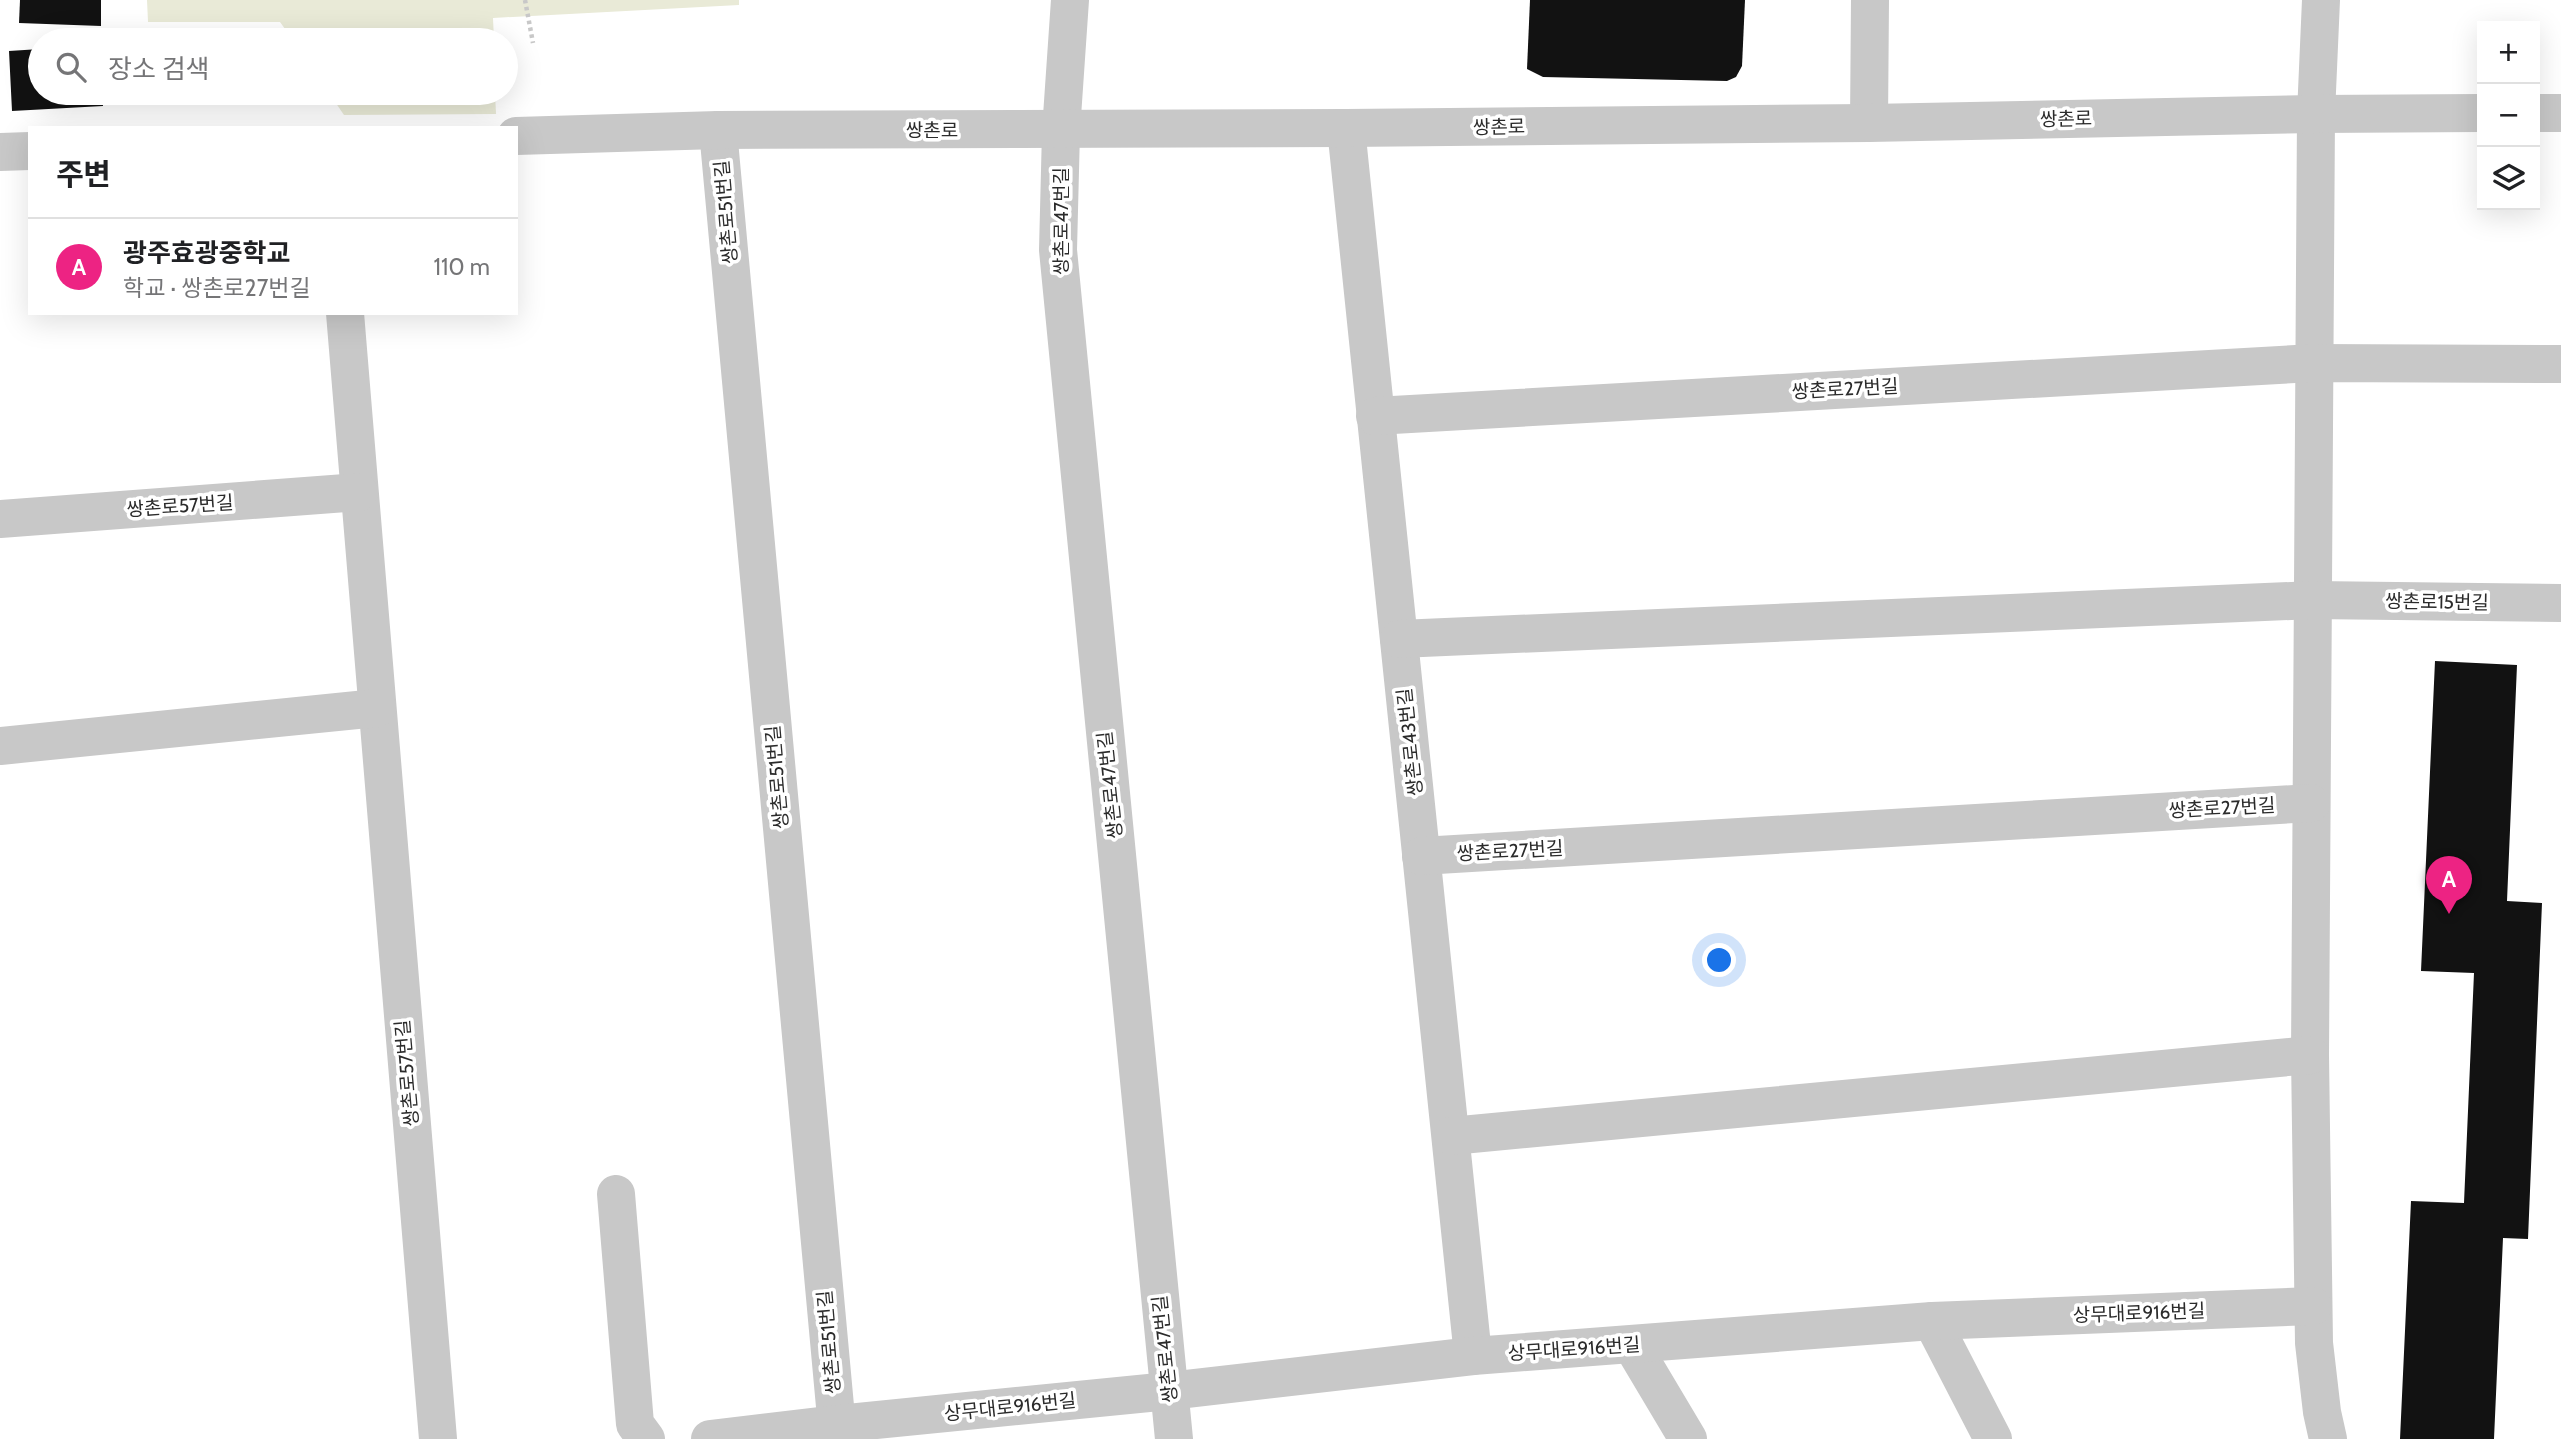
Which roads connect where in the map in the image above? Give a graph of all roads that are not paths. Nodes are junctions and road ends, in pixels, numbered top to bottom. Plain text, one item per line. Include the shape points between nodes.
1 (1069, 0) edge
2 (1870, 0) edge
3 (2321, 0) edge
4 (2477, 113) edge
5 (2540, 113) edge
6 (2561, 113) edge
7 (2316, 114) junction
8 (1869, 122) junction
9 (1346, 128) junction
10 (718, 130) junction
11 (1061, 131) junction
12 (518, 136) edge
13 (28, 151) edge
14 (0, 152) edge
15 (345, 315) edge
16 (2314, 363) junction
17 (2561, 364) edge
18 (1375, 416) junction
19 (359, 492) junction
20 (0, 519) edge
21 (2313, 600) junction
22 (2561, 603) edge
23 (1399, 639) junction
24 (377, 708) junction
25 (0, 746) edge
26 (2311, 803) junction
27 (1421, 856) junction
28 (2310, 1055) junction
29 (1451, 1136) junction
30 (616, 1194) dead end
31 (2313, 1306) junction
32 (1932, 1321) junction
33 (1632, 1345) junction
34 (1473, 1356) junction
35 (1168, 1391) junction
36 (837, 1431) edge
37 (438, 1439) edge
38 (646, 1439) edge
39 (710, 1439) edge
40 (1174, 1439) edge
41 (1688, 1439) edge
42 (1993, 1439) edge
43 (2328, 1439) edge

1 - 11 street, 쌍촌로47번길
2 - 8 street
3 - 7 street
4 - 7 street, 쌍촌로
5 - 6 street
7 - 8 street, 쌍촌로
7 - 16 street
8 - 9 street, 쌍촌로
9 - 11 street, 쌍촌로
9 - 18 street, 쌍촌로43번길
10 - 11 street, 쌍촌로
10 - 12 street, 쌍촌로
10 - 36 street, 쌍촌로51번길
11 - 35 street, 쌍촌로47번길 via 1058,250
13 - 14 street
15 - 19 street, 쌍촌로57번길
16 - 17 street, 쌍촌로27번길
16 - 18 street, 쌍촌로27번길
16 - 21 street
18 - 23 street, 쌍촌로43번길
19 - 20 street, 쌍촌로57번길
19 - 24 street, 쌍촌로57번길
21 - 22 street, 쌍촌로15번길
21 - 23 street
21 - 26 street
23 - 27 street, 쌍촌로43번길
24 - 25 street
24 - 37 street, 쌍촌로57번길
26 - 27 street, 쌍촌로27번길
26 - 28 street
27 - 29 street, 쌍촌로43번길
28 - 29 street
28 - 31 street
29 - 34 street, 쌍촌로43번길
30 - 38 street via 635,1424
31 - 32 street, 상무대로916번길
31 - 43 street
32 - 33 street, 상무대로916번길
32 - 42 street
33 - 34 street, 상무대로916번길
33 - 41 street
34 - 35 street, 상무대로916번길
35 - 36 street, 상무대로916번길
35 - 40 street, 쌍촌로47번길
36 - 39 street, 상무대로916번길

